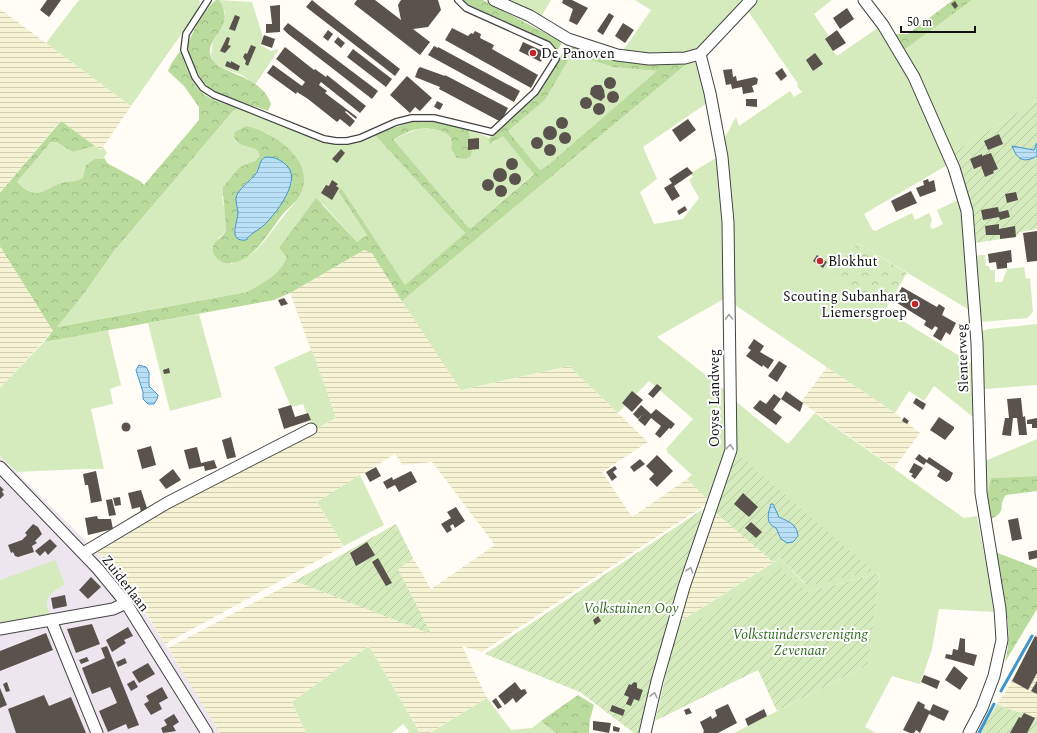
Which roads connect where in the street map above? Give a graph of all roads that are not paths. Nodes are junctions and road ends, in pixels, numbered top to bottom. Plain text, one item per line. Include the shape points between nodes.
1 (208, 0) edge
2 (458, 0) edge
3 (494, 0) edge
4 (751, 0) edge
5 (864, 0) edge
6 (700, 54) junction
7 (311, 429) dead end
8 (0, 468) edge
9 (83, 553) junction
10 (126, 603) junction
11 (51, 620) junction
12 (0, 629) edge
13 (97, 733) edge
14 (207, 733) edge
15 (645, 733) edge
16 (969, 733) edge

1 - 2 lane via 186,34 185,44 188,63 203,88 214,95 324,139 347,141 412,118 434,118 492,132 534,92 556,59 553,51 548,45 466,8
3 - 6 street via 530,16 568,39 617,55 649,59 686,58
4 - 6 street
5 - 16 street, Slenterweg via 883,25 914,77 954,168 967,211 977,343 981,493 1000,609 1002,640 994,676
15 -> 6 street, Ooyse Landweg via 684,587 731,450 728,222 722,157
7 - 9 street via 168,503
8 - 9 street, Zuiderlaan
9 - 10 street, Zuiderlaan
10 - 11 street via 113,610
10 - 14 street, Zuiderlaan
11 - 12 street
11 - 13 street

